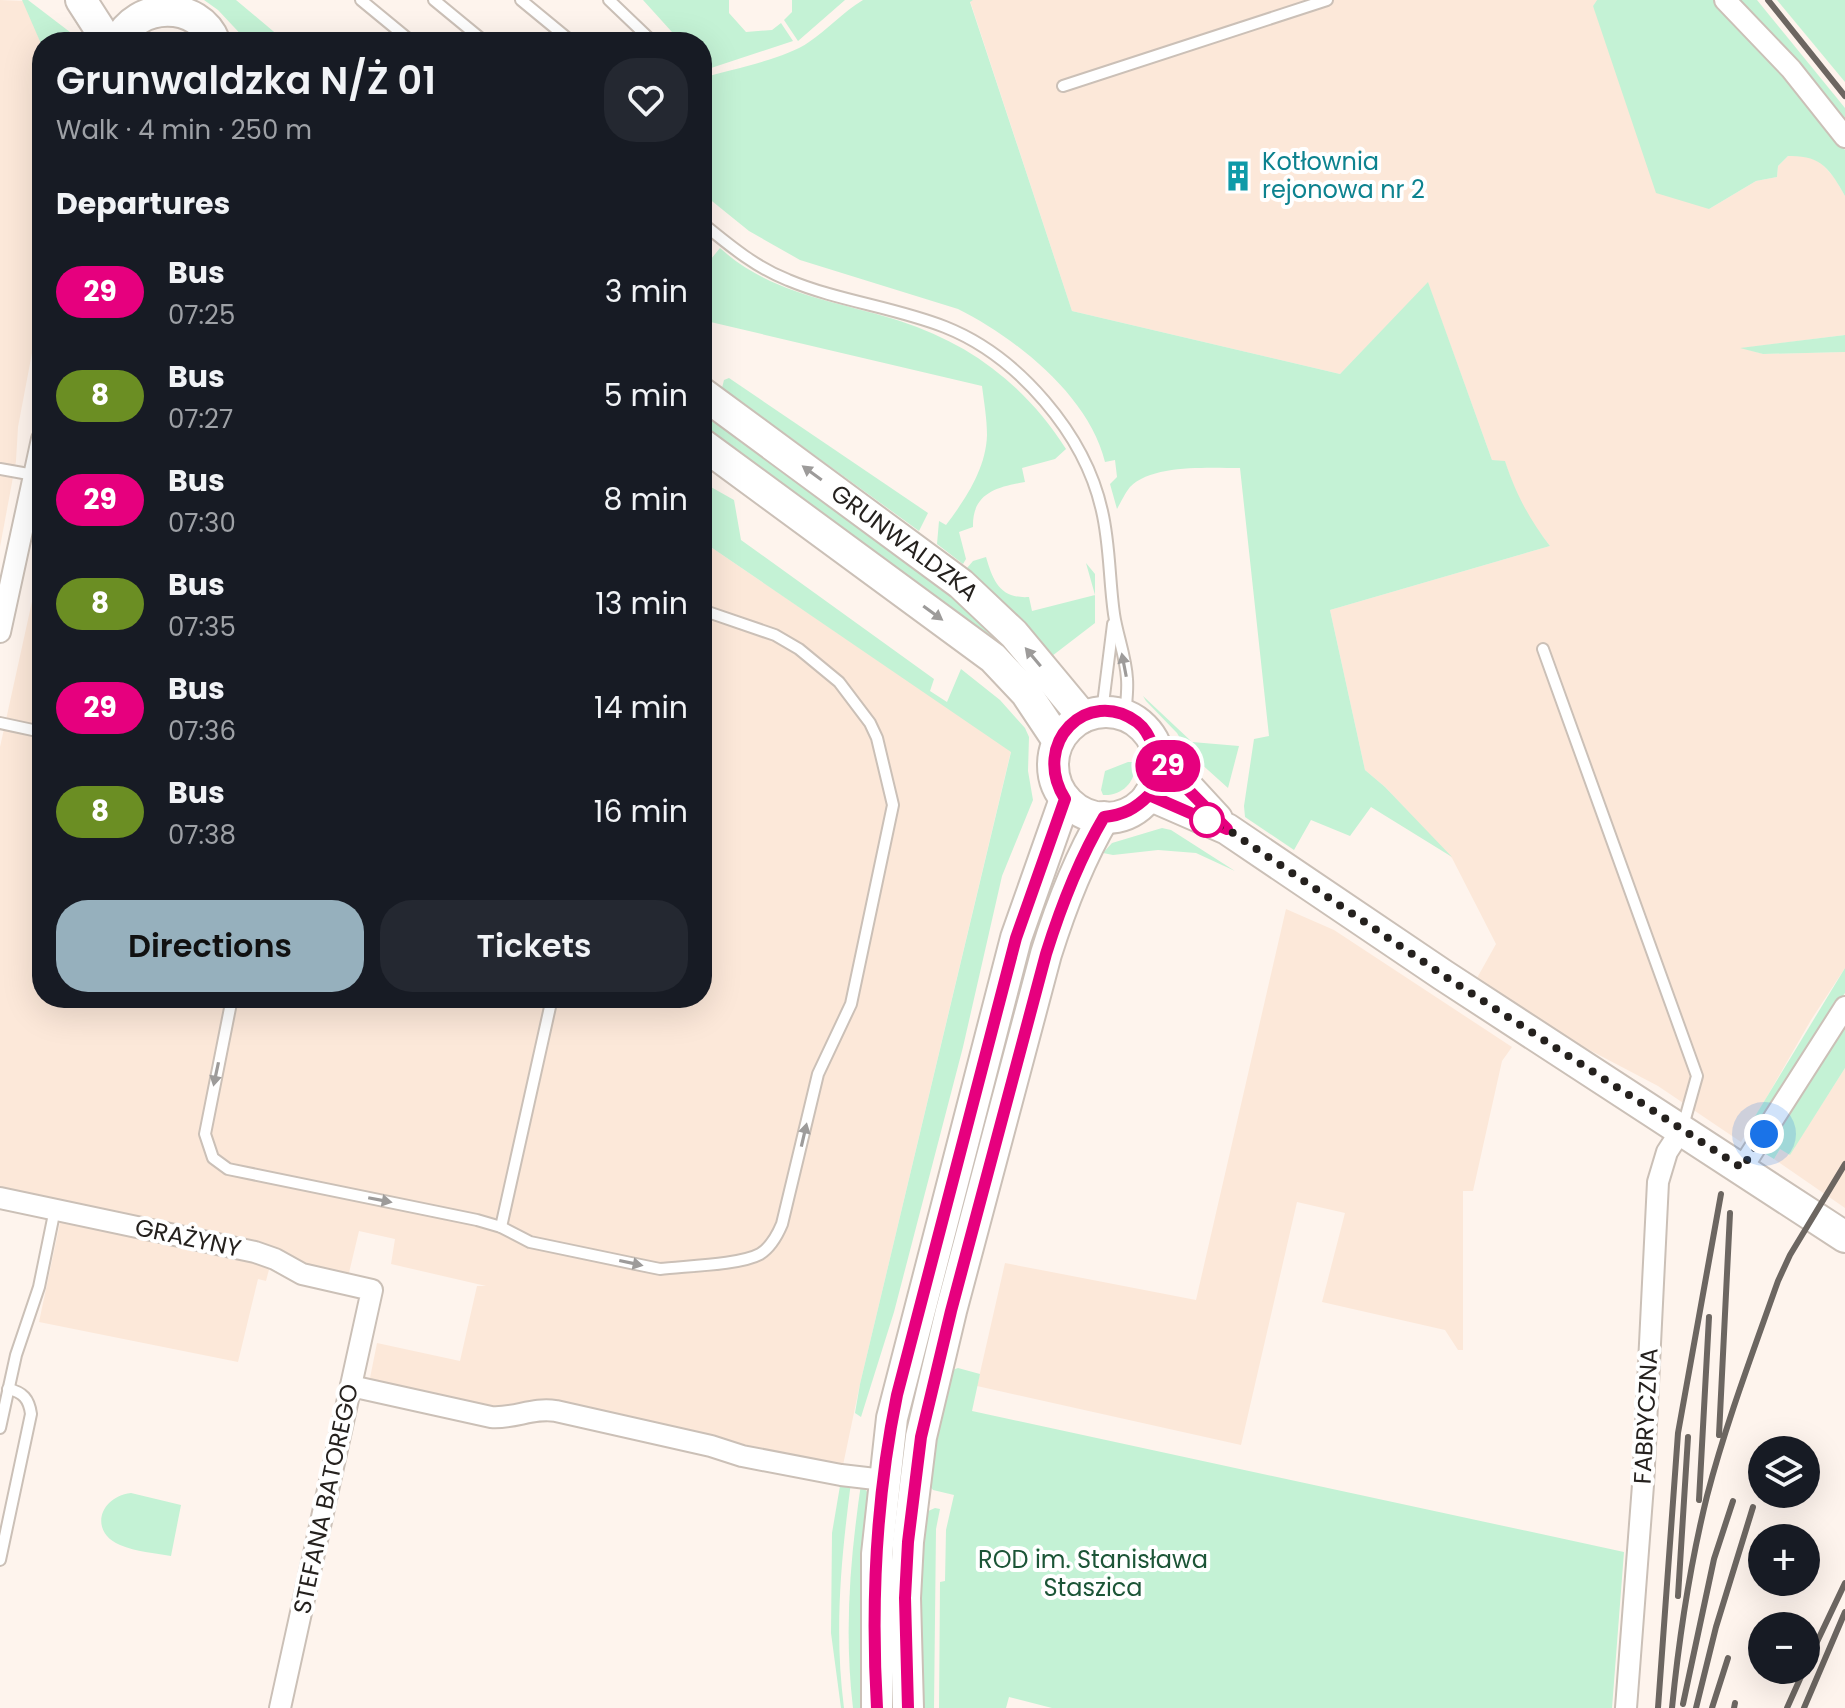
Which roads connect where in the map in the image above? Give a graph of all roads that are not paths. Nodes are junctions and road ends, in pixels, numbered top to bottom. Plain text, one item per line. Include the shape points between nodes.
1 (81, 0) edge
2 (361, 0) edge
3 (434, 0) edge
4 (521, 0) edge
5 (609, 0) edge
6 (1327, 0) edge
7 (1725, 0) edge
8 (146, 5) edge
9 (102, 32) edge
10 (123, 32) edge
11 (210, 32) edge
12 (400, 32) edge
13 (473, 32) edge
14 (560, 32) edge
15 (643, 32) edge
16 (1063, 86) dead end
17 (1845, 137) edge
18 (712, 231) edge
19 (712, 400) edge
20 (713, 456) edge
21 (0, 469) edge
22 (32, 475) edge
23 (32, 484) edge
24 (712, 613) edge
25 (1114, 614) junction
26 (0, 632) edge
27 (1543, 649) dead end
28 (1103, 715) junction
29 (0, 723) edge
30 (32, 730) edge
31 (1058, 741) junction
32 (1158, 755) junction
33 (1149, 795) junction
34 (1065, 799) junction
35 (1104, 817) junction
36 (1227, 829) junction
37 (1845, 1007) edge
38 (230, 1008) edge
39 (550, 1008) edge
40 (1682, 1129) junction
41 (1742, 1168) junction
42 (0, 1198) edge
43 (55, 1209) junction
44 (501, 1227) junction
45 (1845, 1237) edge
46 (372, 1290) joint
47 (351, 1386) junction
48 (8, 1389) junction
49 (0, 1428) edge
50 (884, 1480) junction
51 (0, 1560) edge
52 (280, 1708) edge
53 (877, 1708) edge
54 (908, 1708) edge
55 (1626, 1708) edge

1 - 9 street
2 - 12 lane
3 - 13 lane
4 - 14 lane
5 - 15 lane
6 - 16 lane
7 - 17 street via 1791,69
8 - 10 street
8 - 11 street via 197,18
18 - 25 lane via 754,263 790,281 963,335 1029,385 1065,429 1096,489 1109,550
28 -> 19 street, GRUNWALDZKA via 961,584
20 -> 31 street, GRUNWALDZKA via 975,643 1020,685
21 - 22 lane
23 - 26 street
44 -> 24 lane via 530,1242 660,1269 760,1254 786,1214 818,1074 851,1004 893,805 877,738 839,682 775,635
25 - 28 lane
28 -> 25 lane via 1127,678
27 - 40 lane via 1697,1076
28 - 31 street via 1068,727
28 - 32 street via 1147,731
29 - 30 lane
31 - 34 street via 1053,771
32 - 33 street
32 - 36 street
33 - 35 street via 1136,808
33 - 36 street
34 - 35 street via 1089,815
34 - 50 street via 1006,974 897,1395
35 - 54 street via 1076,870 1046,954 921,1437 906,1584
36 - 40 street
37 - 41 street
38 -> 44 lane via 205,1124 208,1149 218,1163
39 - 44 lane
40 - 41 street
40 - 55 street, FABRYCZNA via 1667,1152 1658,1182
41 - 45 street
42 - 43 street, GRAŻYNY
43 - 46 street, GRAŻYNY via 255,1252 302,1274
43 - 48 lane via 39,1287
46 - 47 street, STEFANA BATOREGO
47 - 50 street via 491,1417 548,1409 742,1456
47 - 52 street, STEFANA BATOREGO
48 - 49 lane
48 - 51 lane via 26,1398 31,1414
50 - 53 street via 875,1610

